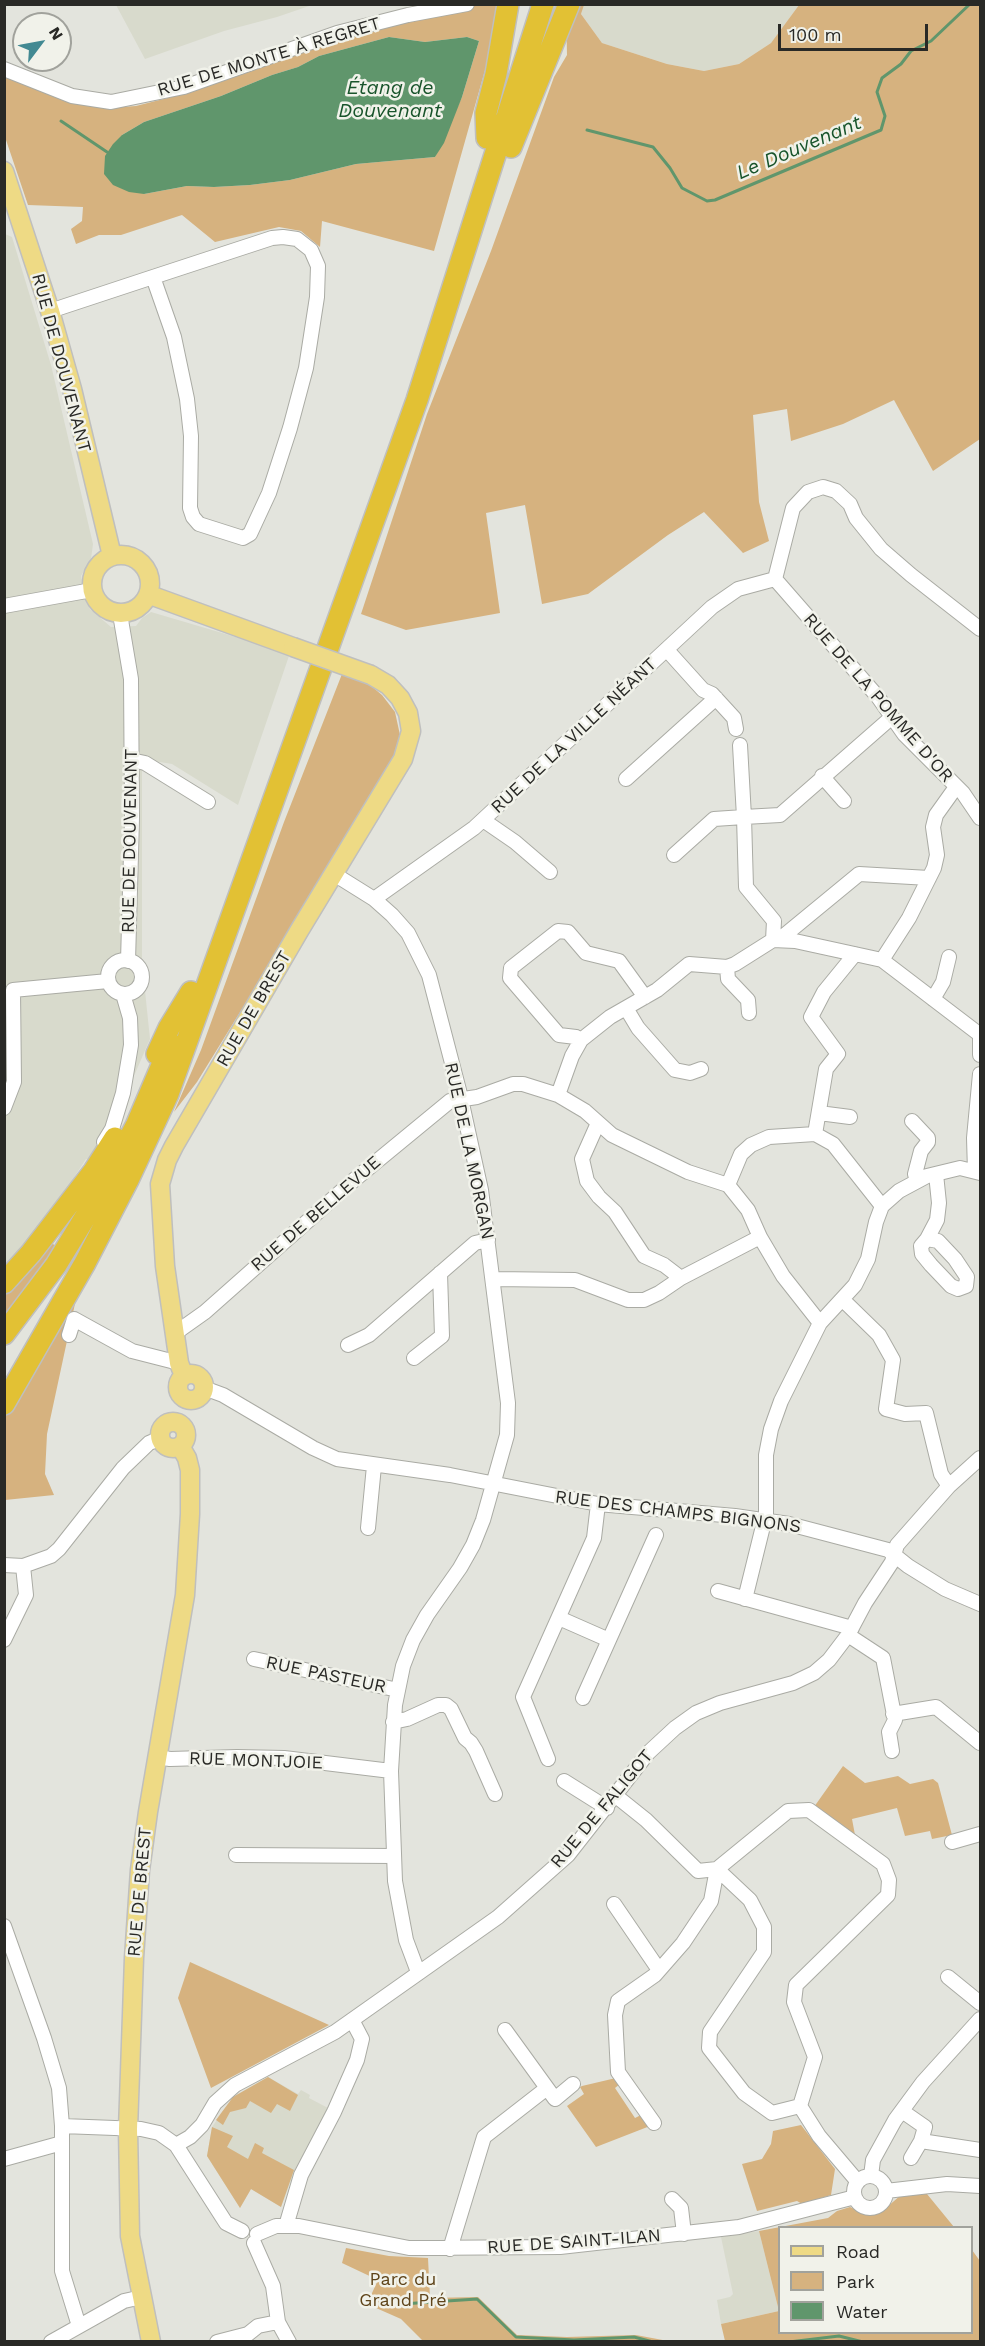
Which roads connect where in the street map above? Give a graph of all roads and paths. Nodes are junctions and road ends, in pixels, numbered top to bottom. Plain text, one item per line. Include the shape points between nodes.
1 (467, 4) edge
2 (508, 4) edge
3 (530, 4) edge
4 (543, 4) edge
5 (569, 4) edge
6 (4, 69) edge
7 (487, 138) junction
8 (4, 171) edge
9 (458, 272) junction
10 (153, 277) junction
11 (50, 311) junction
12 (112, 556) junction
13 (777, 582) junction
14 (92, 590) junction
15 (150, 596) junction
16 (4, 606) edge
17 (120, 614) junction
18 (981, 629) edge
19 (667, 650) junction
20 (716, 698) junction
21 (892, 717) junction
22 (736, 729) dead end
23 (740, 746) dead end
24 (132, 760) junction
25 (822, 776) junction
26 (626, 779) dead end
27 (956, 787) junction
28 (844, 801) dead end
29 (208, 802) dead end
30 (744, 817) junction
31 (981, 818) edge
32 (483, 820) junction
33 (674, 855) dead end
34 (550, 872) dead end
35 (334, 874) junction
36 (928, 878) junction
37 (374, 898) junction
38 (777, 939) junction
39 (855, 954) junction
40 (949, 957) dead end
41 (882, 960) junction
42 (128, 961) junction
43 (727, 967) junction
44 (108, 981) junction
45 (9, 990) edge
46 (191, 992) junction
47 (123, 994) junction
48 (645, 997) junction
49 (933, 999) junction
50 (626, 1008) junction
51 (749, 1014) dead end
52 (980, 1034) edge
53 (580, 1040) junction
54 (981, 1055) edge
55 (701, 1070) dead end
56 (981, 1074) edge
57 (168, 1094) junction
58 (558, 1095) junction
59 (461, 1098) junction
60 (4, 1107) edge
61 (819, 1113) junction
62 (850, 1117) dead end
63 (912, 1121) dead end
64 (598, 1123) junction
65 (815, 1134) junction
66 (978, 1172) edge
67 (936, 1174) junction
68 (918, 1181) junction
69 (728, 1185) junction
70 (882, 1206) junction
71 (59, 1217) junction
72 (760, 1237) junction
73 (927, 1239) junction
74 (488, 1240) junction
75 (440, 1273) junction
76 (681, 1278) junction
77 (493, 1279) junction
78 (4, 1283) edge
79 (974, 1283) edge
80 (843, 1300) junction
81 (820, 1323) junction
82 (4, 1334) edge
83 (174, 1334) junction
84 (69, 1335) dead end
85 (348, 1345) dead end
86 (4, 1352) edge
87 (414, 1358) dead end
88 (181, 1369) junction
89 (193, 1395) junction
90 (4, 1404) edge
91 (176, 1423) junction
92 (161, 1438) junction
93 (180, 1446) junction
94 (981, 1458) edge
95 (375, 1466) junction
96 (496, 1477) junction
97 (949, 1486) junction
98 (598, 1504) junction
99 (764, 1520) junction
100 (368, 1528) dead end
101 (656, 1535) dead end
102 (895, 1555) junction
103 (4, 1565) edge
104 (23, 1566) junction
105 (717, 1591) dead end
106 (746, 1599) junction
107 (981, 1604) edge
108 (559, 1618) junction
109 (850, 1631) junction
110 (4, 1640) edge
111 (609, 1640) junction
112 (254, 1659) dead end
113 (398, 1690) junction
114 (583, 1698) dead end
115 (893, 1714) junction
116 (393, 1722) junction
117 (981, 1743) edge
118 (892, 1751) dead end
119 (157, 1757) junction
120 (548, 1759) dead end
121 (391, 1771) junction
122 (564, 1781) dead end
123 (495, 1794) dead end
124 (616, 1796) junction
125 (607, 1808) junction
126 (981, 1834) edge
127 (952, 1842) dead end
128 (237, 1855) dead end
129 (394, 1856) junction
130 (717, 1869) junction
131 (614, 1904) dead end
132 (4, 1926) edge
133 (9, 1954) edge
134 (659, 1970) junction
135 (418, 1972) junction
136 (948, 1977) dead end
137 (981, 2003) edge
138 (981, 2019) edge
139 (352, 2020) junction
140 (505, 2030) dead end
141 (573, 2084) dead end
142 (547, 2088) junction
143 (800, 2106) junction
144 (902, 2111) junction
145 (654, 2124) dead end
146 (63, 2126) junction
147 (128, 2129) junction
148 (921, 2141) junction
149 (62, 2143) junction
150 (176, 2145) junction
151 (981, 2150) edge
152 (911, 2158) dead end
153 (4, 2159) edge
154 (871, 2176) junction
155 (858, 2182) junction
156 (981, 2186) edge
157 (886, 2191) junction
158 (855, 2197) junction
159 (680, 2203) dead end
160 (286, 2226) junction
161 (684, 2234) junction
162 (255, 2239) junction
163 (450, 2249) junction
164 (142, 2297) junction
165 (278, 2322) junction
166 (79, 2326) junction
167 (51, 2342) edge
168 (151, 2342) edge
169 (217, 2342) edge
170 (289, 2342) edge

1 - 6 street, RUE DE MONTE À REGRET via 337,33 184,87 111,102 72,96
2 - 7 highway via 486,113
3 - 7 highway
4 - 9 highway
5 - 9 highway via 478,234
7 - 46 highway via 403,400
8 - 11 main road, RUE DE DOUVENANT
9 - 57 highway via 417,400
10 - 10 street via 174,337 187,399 193,517 199,524 243,538 250,534 269,493 306,368 317,297 316,259 297,239 283,237
10 - 11 street
11 - 12 main road, RUE DE DOUVENANT
12 - 14 main road via 98,566
12 - 15 main road via 128,555 142,563 150,578
13 - 18 street via 793,508 808,492 823,487 836,490 850,504 856,518 881,549
13 - 19 street, RUE DE LA VILLE NÉANT via 747,596 721,600
13 - 21 street, RUE DE LA POMME D'OR
14 - 16 street
14 - 17 main road via 102,607
15 - 17 main road via 138,609
15 - 35 main road, RUE DE BREST, bridge via 371,675 400,698 411,732 403,759
17 - 24 street, RUE DE DOUVENANT via 130,679
19 - 20 street via 703,690
19 - 32 street, RUE DE LA VILLE NÉANT
20 - 22 street via 734,718
20 - 26 street
21 - 25 street
21 - 27 street, RUE DE LA POMME D'OR
23 - 30 street
24 - 29 street via 145,763
24 - 42 street, RUE DE DOUVENANT
25 - 28 street
25 - 30 street via 780,815
27 - 31 street, RUE DE LA POMME D'OR
27 - 36 street via 936,815 933,827 937,855
30 - 33 street via 714,819
30 - 38 street via 746,887 774,921
32 - 34 street
32 - 37 street, RUE DE LA VILLE NÉANT
35 - 37 street, RUE DE LA MORGAN
35 - 83 main road, RUE DE BREST via 166,1160 160,1184 160,1212
36 - 38 street via 859,874
36 - 41 street
37 - 59 street, RUE DE LA MORGAN via 408,933 420,955 439,1008
38 - 39 street
38 - 43 street
39 - 41 street
39 - 61 street via 824,992 812,1017 838,1054 826,1069
40 - 49 street via 944,982
41 - 49 street
42 - 44 street via 117,962
42 - 47 street via 139,969 141,977 136,990
43 - 48 street via 689,964
43 - 51 street via 728,979 748,1000
44 - 45 street
44 - 47 street
45 - 60 street via 14,1082
46 - 71 highway via 110,1148
46 - 82 highway via 136,1126 106,1183 61,1256
47 - 71 street via 131,1045 123,1093 111,1129
48 - 50 street
48 - 53 street via 619,961 586,952 568,932 558,931 511,968 510,978 559,1035
49 - 52 street
50 - 53 street
50 - 55 street via 675,1070
52 - 54 street
53 - 58 street
56 - 66 street via 974,1138
57 - 86 highway via 85,1240
57 - 90 highway via 86,1263
58 - 59 street, RUE DE BELLEVUE via 513,1084 477,1097
58 - 64 street, RUE DE BELLEVUE
59 - 74 street, RUE DE LA MORGAN
59 - 83 street, RUE DE BELLEVUE via 450,1101 421,1123 205,1312
61 - 62 street
61 - 65 street
63 - 68 street via 928,1138 915,1174
64 - 69 street, RUE DE BELLEVUE via 650,1155
64 - 76 street via 582,1159 587,1180 615,1212 644,1256
65 - 69 street via 769,1137 751,1145 741,1154
65 - 70 street via 833,1144
66 - 67 street via 960,1168
67 - 68 street
67 - 73 street via 937,1220
68 - 70 street
69 - 72 street via 748,1210
70 - 80 street via 868,1259
71 - 78 highway
72 - 76 street
72 - 81 street via 783,1276
73 - 79 street via 938,1241
73 - 79 street via 921,1246 922,1254 951,1286 958,1289
74 - 75 street via 477,1241
74 - 77 street, RUE DE LA MORGAN
75 - 85 street via 369,1335
75 - 87 street via 442,1336
76 - 77 street via 644,1300 628,1300 574,1280
77 - 96 street, RUE DE LA MORGAN via 508,1403 507,1435
80 - 81 street
80 - 97 street via 879,1335 893,1360 886,1410 926,1413 941,1474
81 - 99 street via 771,1429
83 - 88 main road, RUE DE BREST
84 - 88 street via 74,1319 132,1351
88 - 89 main road via 202,1380
89 - 91 main road
89 - 95 street, RUE DES CHAMPS BIGNONS via 223,1395 323,1454
91 - 92 main road via 163,1427
91 - 93 main road via 186,1435
92 - 93 main road via 168,1447
92 - 104 street via 149,1443 123,1468 59,1549
93 - 119 main road, RUE DE BREST via 190,1470 185,1595
94 - 97 street, RUE DE FALIGOT
95 - 96 street, RUE DES CHAMPS BIGNONS
95 - 100 street
96 - 98 street, RUE DES CHAMPS BIGNONS
96 - 113 street, RUE DE LA MORGAN via 473,1545 413,1640
97 - 102 street, RUE DE FALIGOT via 897,1545
98 - 99 street, RUE DES CHAMPS BIGNONS
98 - 108 street via 594,1538
99 - 102 street, RUE DES CHAMPS BIGNONS via 846,1538
99 - 106 street
101 - 111 street
102 - 107 street, RUE DES CHAMPS BIGNONS via 945,1589
102 - 109 street, RUE DE FALIGOT
103 - 104 street
104 - 110 street via 26,1595
105 - 106 street
106 - 109 street
108 - 111 street
108 - 120 street via 523,1696
109 - 115 street via 883,1658
109 - 124 street, RUE DE FALIGOT via 814,1673 696,1713 648,1753
111 - 114 street
112 - 113 street, RUE PASTEUR
113 - 116 street, RUE DE LA MORGAN
115 - 117 street via 936,1707
115 - 118 street via 895,1720 889,1732
116 - 121 street, RUE DE LA MORGAN
116 - 123 street via 438,1705 452,1709
119 - 121 street, RUE MONTJOIE via 284,1758
119 - 147 main road, RUE DE BREST via 136,1918
121 - 129 street, RUE DE LA MORGAN
122 - 125 street
124 - 125 street, RUE DE FALIGOT
124 - 130 street via 698,1871
125 - 135 street, RUE DE FALIGOT via 568,1855 505,1912
126 - 127 street
128 - 129 street
129 - 135 street, RUE DE LA MORGAN via 398,1906
130 - 134 street via 711,1901
130 - 143 street via 750,1900 764,1927 764,1952 710,2032 710,2048 744,2093 772,2113
130 - 143 street via 788,1810 809,1810 883,1864 889,1880 888,1895 796,1985 794,2002 815,2057
131 - 134 street
132 - 133 street
133 - 146 street via 44,2038 59,2088
134 - 145 street via 618,2001 615,2015 618,2072
135 - 139 street, RUE DE FALIGOT
136 - 137 street
138 - 144 street
139 - 150 street, RUE DE FALIGOT via 235,2085 215,2103 202,2125
139 - 160 street via 362,2039 357,2060 301,2175
140 - 142 street
141 - 142 street via 555,2099
142 - 163 street via 484,2137
143 - 155 street via 819,2136
144 - 148 street via 925,2127
144 - 154 street via 873,2160
146 - 147 street
146 - 149 street
147 - 150 street via 159,2133
147 - 164 main road, RUE DE BREST via 130,2236
148 - 151 street
148 - 152 street
149 - 153 street
149 - 166 street via 62,2271
150 - 162 street via 226,2223 242,2231 255,2230
154 - 155 street
154 - 157 street via 883,2182
155 - 158 street
156 - 157 street via 947,2184
157 - 158 street via 883,2201 875,2207 861,2205
158 - 161 street, RUE DE SAINT-ILAN via 771,2221
159 - 161 street
160 - 162 street, RUE DE SAINT-ILAN via 266,2229
160 - 163 street, RUE DE SAINT-ILAN via 409,2248
161 - 163 street, RUE DE SAINT-ILAN via 560,2247
162 - 165 street via 273,2286
164 - 166 street via 124,2301
164 - 168 main road, RUE DE BREST
165 - 169 street
165 - 170 street
166 - 167 street

